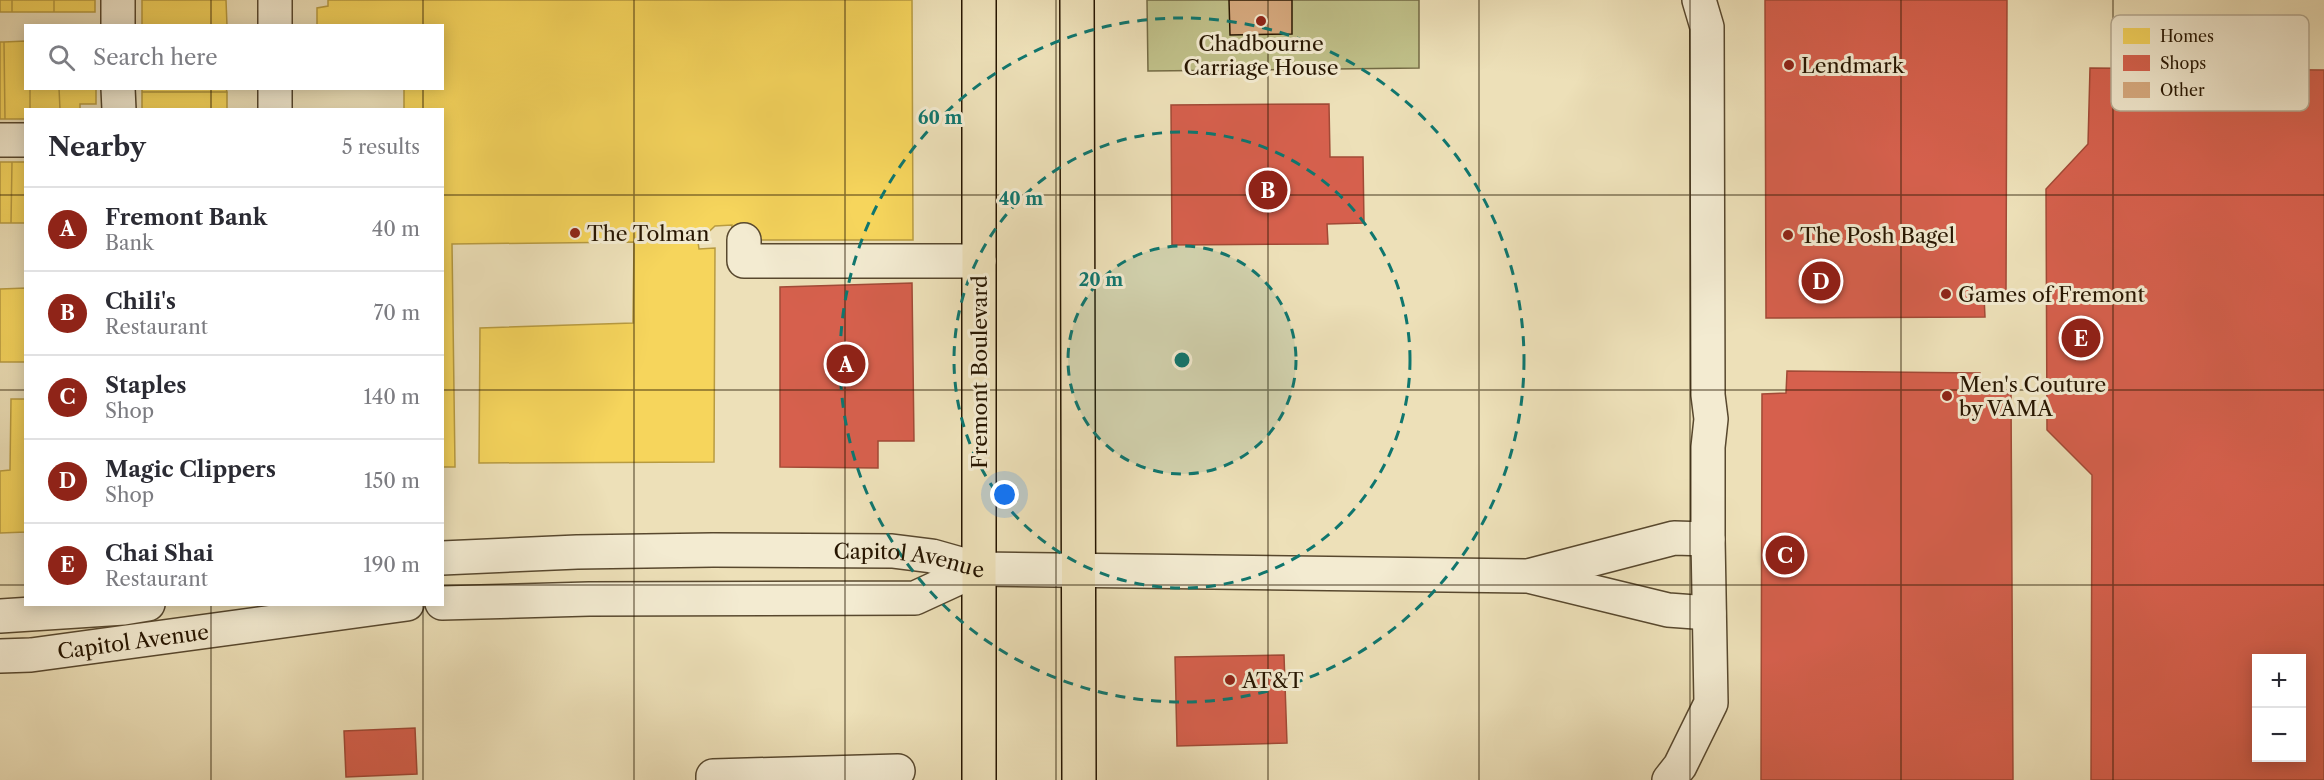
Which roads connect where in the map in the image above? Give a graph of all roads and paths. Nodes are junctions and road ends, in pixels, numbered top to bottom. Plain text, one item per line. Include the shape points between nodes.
1 (118, 0) edge
2 (275, 0) edge
3 (979, 0) edge
4 (1077, 0) edge
5 (1699, 0) edge
6 (118, 24) edge
7 (275, 24) edge
8 (118, 90) edge
9 (275, 90) edge
10 (118, 108) edge
11 (275, 108) edge
12 (0, 140) edge
13 (24, 140) edge
14 (744, 240) dead end
15 (979, 261) junction
16 (1708, 539) junction
17 (444, 558) edge
18 (978, 569) junction
19 (1078, 570) junction
20 (1528, 576) junction
21 (444, 603) edge
22 (136, 606) edge
23 (377, 606) edge
24 (274, 613) edge
25 (1709, 613) junction
26 (0, 616) edge
27 (0, 656) edge
28 (898, 771) dead end
29 (713, 780) edge
30 (979, 780) edge
31 (1079, 780) edge
32 (1670, 780) edge

1 - 6 street
2 - 7 street
3 - 15 main road, Fremont Boulevard
4 - 19 main road
5 - 16 street via 1707,27 1711,419
8 - 10 street
9 - 11 street
12 - 13 street
14 - 15 street via 744,261
15 - 18 main road, Fremont Boulevard
16 - 20 street via 1674,538
16 - 25 street
17 - 18 street, Capitol Avenue via 702,550 892,551 932,556
18 - 19 street
18 - 21 street, Capitol Avenue via 915,598
18 - 30 main road, Fremont Boulevard
19 - 20 street
19 - 31 main road
20 - 25 street via 1668,610
22 - 26 street, Capitol Avenue
23 - 24 street, Capitol Avenue
24 - 27 street, Capitol Avenue via 31,655
25 - 32 street via 1711,703
28 - 29 street via 713,776

